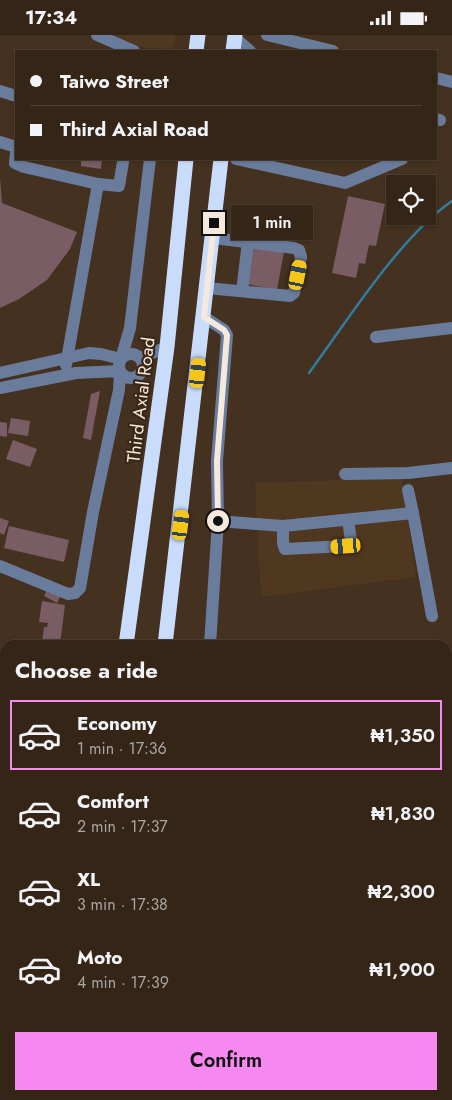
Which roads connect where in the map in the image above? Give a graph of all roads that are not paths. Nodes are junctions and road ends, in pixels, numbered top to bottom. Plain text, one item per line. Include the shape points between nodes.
1 (97, 35) edge
2 (198, 35) edge
3 (266, 35) edge
4 (234, 41) edge
5 (132, 50) edge
6 (196, 50) edge
7 (248, 50) edge
8 (329, 50) edge
9 (437, 78) edge
10 (452, 82) edge
11 (0, 91) edge
12 (15, 96) edge
13 (0, 143) edge
14 (15, 147) edge
15 (15, 160) edge
16 (150, 160) edge
17 (186, 160) edge
18 (221, 160) edge
19 (240, 160) edge
20 (400, 160) edge
21 (123, 162) dead end
22 (98, 184) junction
23 (212, 238) junction
24 (248, 242) junction
25 (207, 288) junction
26 (242, 291) junction
27 (204, 317) junction
28 (130, 327) junction
29 (452, 328) edge
30 (376, 337) dead end
31 (167, 347) junction
32 (66, 359) junction
33 (139, 361) junction
34 (124, 369) junction
35 (0, 373) edge
36 (65, 375) junction
37 (163, 376) junction
38 (0, 388) edge
39 (452, 468) edge
40 (345, 474) dead end
41 (408, 490) dead end
42 (412, 513) junction
43 (348, 520) junction
44 (218, 521) junction
45 (283, 525) junction
46 (0, 566) edge
47 (432, 616) dead end
48 (127, 640) edge
49 (166, 640) edge
50 (210, 640) edge

1 - 5 street
2 - 6 highway
3 - 8 street
4 - 7 street
9 - 10 street
11 - 12 street
13 - 14 street
15 - 22 street via 15,163 24,167
16 - 28 street
17 - 31 highway, Third Axial Road
18 - 23 highway
19 - 20 street via 344,183
21 - 22 street via 119,186
22 - 32 street
23 - 24 street
23 - 25 highway
24 - 26 street
24 - 26 street via 294,247 300,250 301,257 294,293 290,296
25 - 26 street
25 - 27 highway
27 - 44 street via 227,335 217,461
27 - 49 highway
28 - 33 street
28 - 34 street
29 - 30 street
31 - 33 street
31 - 37 highway, Third Axial Road
32 - 34 street via 89,353 101,354
32 - 35 street
32 - 36 street
33 - 34 street via 126,355
33 - 34 street via 136,377
33 - 37 street
34 - 36 street
34 - 46 street via 80,587 68,595
36 - 38 street
37 - 48 highway, Third Axial Road
39 - 40 street via 408,473
41 - 42 street
42 - 43 street
42 - 47 street
43 - 45 street
43 - 45 street via 351,541 346,546 285,549
44 - 45 street
44 - 50 street

